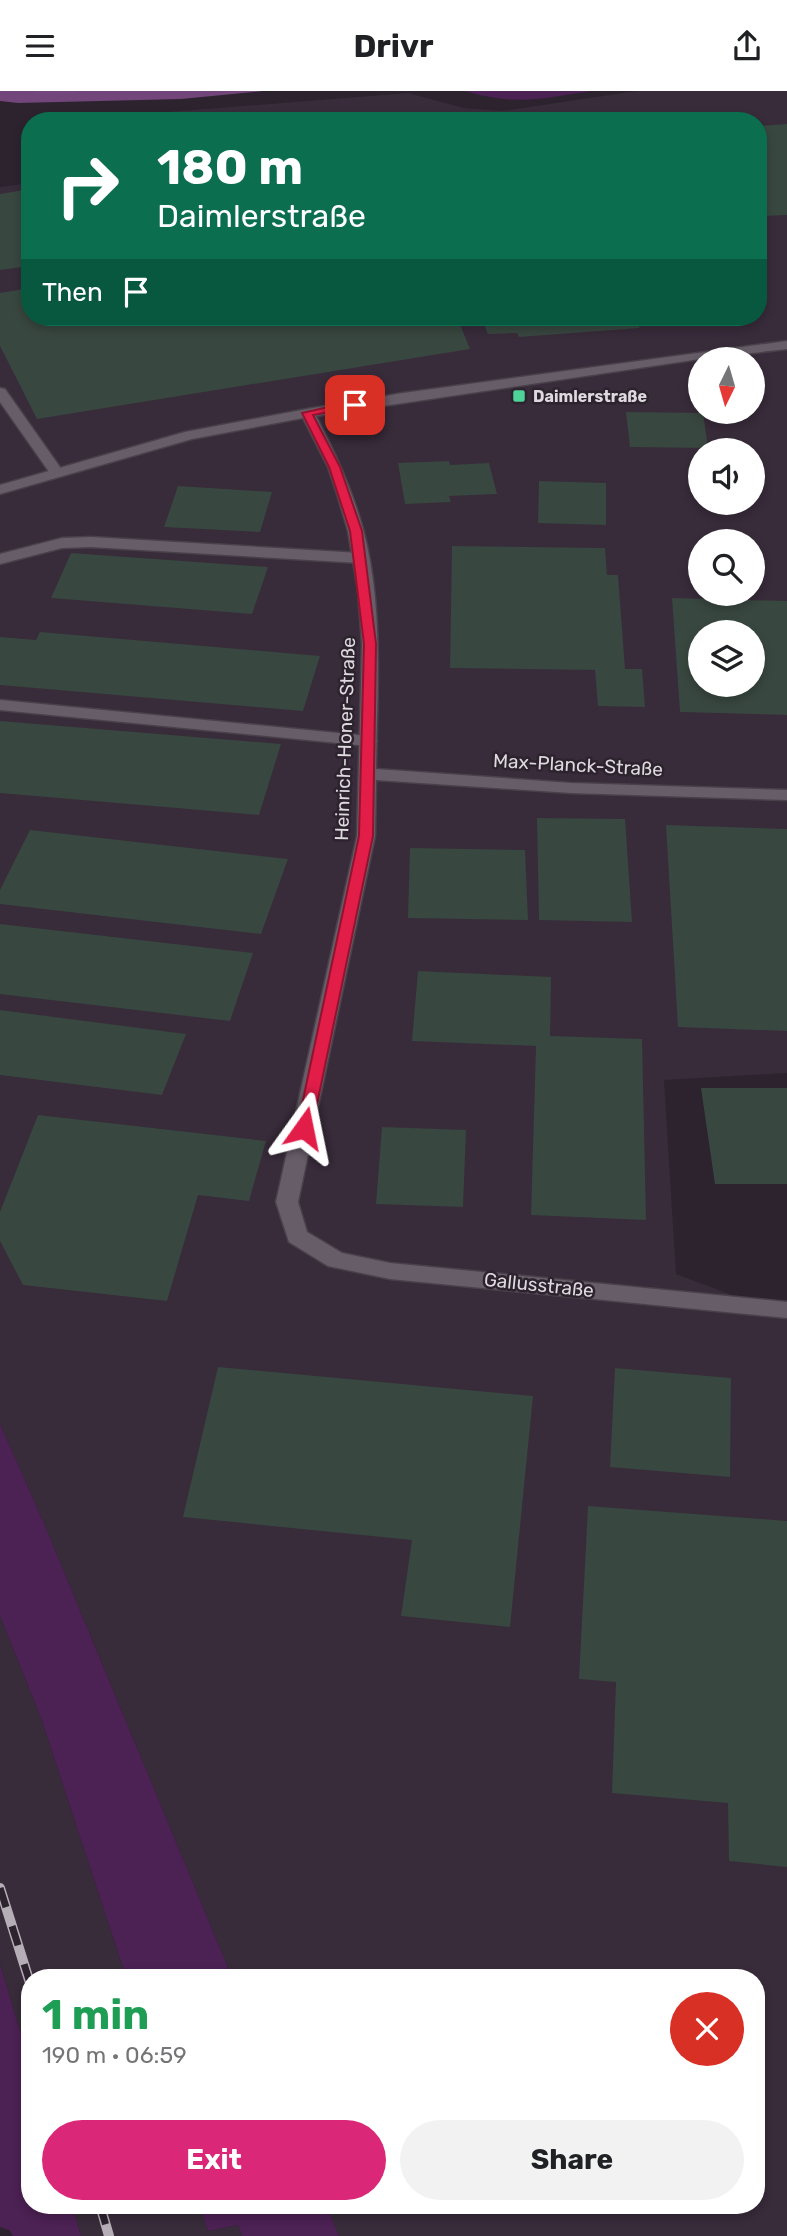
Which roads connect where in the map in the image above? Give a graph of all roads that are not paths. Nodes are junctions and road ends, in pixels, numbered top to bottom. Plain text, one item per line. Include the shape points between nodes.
1 (787, 345) edge
2 (0, 392) edge
3 (307, 413) junction
4 (57, 473) junction
5 (0, 490) edge
6 (360, 558) junction
7 (0, 559) edge
8 (0, 705) edge
9 (368, 741) junction
10 (368, 774) junction
11 (787, 795) edge
12 (297, 1237) joint
13 (787, 1310) edge

1 - 3 street
2 - 4 street
3 - 4 street via 190,435
3 - 6 street, Heinrich-Honer-Straße via 335,467
4 - 5 street
6 - 7 street via 91,542 62,543
6 - 9 street, Heinrich-Honer-Straße via 370,644
8 - 9 street
9 - 10 street, Heinrich-Honer-Straße
10 - 11 street, Max-Planck-Straße via 571,788
10 - 12 street, Heinrich-Honer-Straße via 366,836 287,1202
12 - 13 street, Gallusstraße via 335,1260 390,1271

